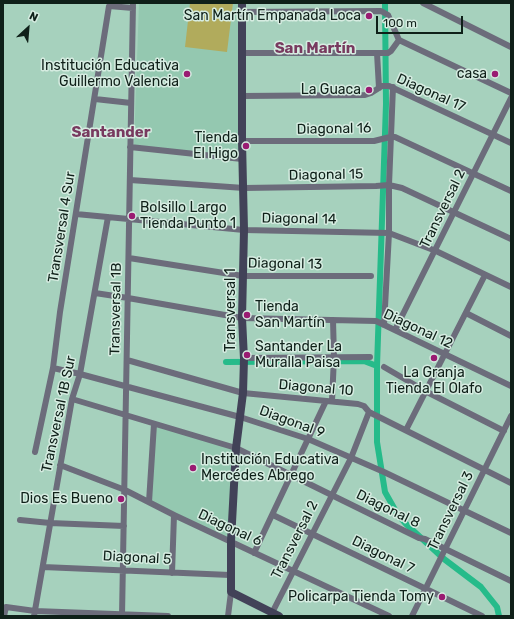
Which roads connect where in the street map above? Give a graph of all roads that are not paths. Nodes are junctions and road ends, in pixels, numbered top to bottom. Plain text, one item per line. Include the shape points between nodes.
1 (242, 3) edge
2 (379, 3) edge
3 (423, 3) edge
4 (133, 6) edge
5 (380, 11) junction
6 (242, 12) junction
7 (399, 40) junction
8 (511, 47) edge
9 (242, 53) junction
10 (378, 53) junction
11 (391, 86) junction
12 (380, 87) junction
13 (511, 93) edge
14 (242, 96) junction
15 (511, 98) edge
16 (95, 99) junction
17 (131, 102) junction
18 (493, 134) junction
19 (388, 138) junction
20 (242, 141) junction
21 (511, 143) edge
22 (130, 147) junction
23 (242, 159) junction
24 (474, 174) junction
25 (130, 180) junction
26 (387, 185) junction
27 (244, 188) junction
28 (511, 191) edge
29 (455, 212) junction
30 (76, 214) junction
31 (108, 217) junction
32 (129, 219) junction
33 (244, 230) junction
34 (386, 233) junction
35 (511, 239) edge
36 (436, 251) junction
37 (129, 258) junction
38 (485, 274) junction
39 (243, 276) junction
40 (371, 276) dead end
41 (511, 287) edge
42 (95, 294) junction
43 (128, 298) junction
44 (466, 313) junction
45 (242, 318) junction
46 (333, 320) junction
47 (381, 323) junction
48 (395, 330) junction
49 (511, 336) edge
50 (446, 354) junction
51 (334, 357) junction
52 (370, 357) dead end
53 (244, 359) junction
54 (127, 360) junction
55 (384, 367) dead end
56 (53, 368) junction
57 (80, 374) junction
58 (126, 386) junction
59 (511, 386) edge
60 (427, 392) junction
61 (243, 393) junction
62 (72, 400) junction
63 (329, 401) junction
64 (372, 413) junction
65 (126, 416) junction
66 (511, 416) edge
67 (240, 417) junction
68 (154, 424) junction
69 (406, 430) junction
70 (504, 431) junction
71 (308, 439) junction
72 (236, 448) junction
73 (35, 452) dead end
74 (351, 458) junction
75 (60, 465) junction
76 (485, 469) junction
77 (292, 475) junction
78 (511, 483) edge
79 (125, 490) junction
80 (332, 495) junction
81 (149, 502) junction
82 (464, 511) junction
83 (174, 515) junction
84 (273, 515) junction
85 (20, 520) dead end
86 (50, 523) junction
87 (124, 526) junction
88 (311, 533) junction
89 (511, 533) edge
90 (231, 541) junction
91 (444, 551) junction
92 (254, 553) junction
93 (43, 567) junction
94 (123, 571) junction
95 (293, 571) junction
96 (172, 573) junction
97 (230, 575) junction
98 (511, 581) edge
99 (426, 589) junction
100 (231, 592) junction
101 (35, 614) edge
102 (275, 614) edge
103 (123, 615) edge
104 (4, 616) edge
105 (168, 616) edge
106 (228, 616) edge
107 (390, 616) edge
108 (412, 616) edge
109 (482, 616) edge

1 - 6 street, Transversal 1
2 - 5 street
3 - 8 street
4 - 16 street, Transversal 4 Sur via 109,6
4 - 17 street, Transversal 1B
5 - 6 street
5 - 7 street via 388,15
6 - 9 street, Transversal 1
7 - 10 street via 388,53
7 - 13 street
9 - 10 street
9 - 14 street, Transversal 1
10 - 12 street
11 - 12 street, Diagonal 17
11 - 18 street, Diagonal 17
11 - 19 street
12 - 14 street, Diagonal 17 via 365,95
14 - 20 street, Transversal 1
15 - 18 street, Transversal 2
16 - 17 street
16 - 30 street, Transversal 4 Sur
17 - 22 street, Transversal 1B
18 - 21 street, Diagonal 17
18 - 24 street, Transversal 2
19 - 20 street, Diagonal 16 via 374,141
19 - 24 street, Diagonal 16 via 395,137
19 - 26 street
20 - 23 street, Transversal 1
22 - 23 street
22 - 25 street, Transversal 1B
23 - 27 street, Transversal 1
24 - 28 street, Diagonal 16
24 - 29 street, Transversal 2
25 - 27 street, Diagonal 15
25 - 32 street, Transversal 1B
26 - 27 street, Diagonal 15
26 - 29 street, Diagonal 15 via 402,188
26 - 34 street
27 - 33 street, Transversal 1
29 - 35 street, Diagonal 15
29 - 36 street, Transversal 2
30 - 31 street, Diagonal 14
30 - 56 street, Transversal 4 Sur
31 - 32 street, Diagonal 14
31 - 42 street, Transversal 1B Sur
32 - 33 street, Diagonal 14
32 - 37 street, Transversal 1B
33 - 34 street, Diagonal 14
33 - 39 street, Transversal 1
34 - 36 street, Diagonal 14
34 - 47 street
36 - 38 street, Diagonal 14
36 - 48 street, Transversal 2
37 - 39 street, Diagonal 13
37 - 43 street, Transversal 1B
38 - 41 street, Diagonal 14
38 - 44 street
39 - 40 street, Diagonal 13
39 - 45 street, Transversal 1
42 - 43 street, Diagonal 12
42 - 57 street, Transversal 1B Sur
43 - 45 street, Diagonal 12
43 - 54 street, Transversal 1B
44 - 49 street
44 - 50 street
45 - 46 street, Diagonal 12
45 - 53 street, Transversal 1
46 - 47 street, Diagonal 12
46 - 51 street
47 - 48 street, Diagonal 12
48 - 50 street, Diagonal 12
50 - 59 street, Diagonal 12
50 - 60 street
51 - 52 street
51 - 53 street
51 - 63 street
53 - 61 street, Transversal 1
54 - 58 street, Transversal 1B
54 - 61 street, Diagonal 10
55 - 60 street
56 - 57 street, Diagonal 9
56 - 73 street, Transversal 4 Sur
57 - 58 street, Diagonal 9
57 - 62 street, Transversal 1B Sur
58 - 65 street, Transversal 1B
58 - 67 street, Diagonal 9
60 - 69 street
60 - 70 street
61 - 63 street, Diagonal 10
61 - 67 street, Transversal 1
62 - 65 street, Diagonal 8
62 - 75 street, Transversal 1B Sur
63 - 64 street, Diagonal 10 via 358,404
63 - 71 street
64 - 69 street, Diagonal 10
64 - 74 street, Transversal 2
65 - 68 street, Diagonal 8
65 - 79 street, Transversal 1B
66 - 70 street, Transversal 3
67 - 71 street, Diagonal 9
67 - 72 street, Transversal 1
68 - 72 street, Diagonal 8
68 - 81 street
69 - 76 street, Diagonal 10
70 - 76 street, Transversal 3
71 - 74 street, Diagonal 9
71 - 77 street
72 - 77 street, Diagonal 8
72 - 90 street, Transversal 1
74 - 80 street, Transversal 2
74 - 82 street, Diagonal 9
75 - 79 street, Diagonal 6
75 - 86 street, Transversal 1B Sur
76 - 78 street, Diagonal 10
76 - 82 street, Transversal 3
77 - 80 street, Diagonal 8
77 - 84 street
79 - 81 street, Diagonal 6
79 - 87 street, Transversal 1B
80 - 88 street, Transversal 2
80 - 91 street, Diagonal 8
81 - 83 street, Diagonal 6
82 - 89 street, Diagonal 9
82 - 91 street, Transversal 3
83 - 90 street, Diagonal 6
83 - 96 street
84 - 88 street, Diagonal 7
84 - 92 street
85 - 86 street
86 - 87 street
86 - 93 street, Transversal 1B Sur
87 - 94 street, Transversal 1B
88 - 95 street, Transversal 2
88 - 99 street, Diagonal 7
90 - 92 street, Diagonal 6
90 - 97 street, Transversal 1
91 - 98 street, Diagonal 8
91 - 99 street, Transversal 3
92 - 95 street, Diagonal 6
93 - 94 street, Diagonal 5
93 - 101 street, Transversal 1B Sur
94 - 96 street, Diagonal 5
94 - 103 street, Transversal 1B
95 - 102 street, Transversal 2
95 - 107 street, Diagonal 6
96 - 97 street, Diagonal 5
97 - 100 street, Transversal 1
99 - 108 street, Transversal 3
99 - 109 street, Diagonal 7
100 - 102 street
100 - 106 street, Transversal 1
101 - 103 street
101 - 104 street via 6,607
103 - 105 street

